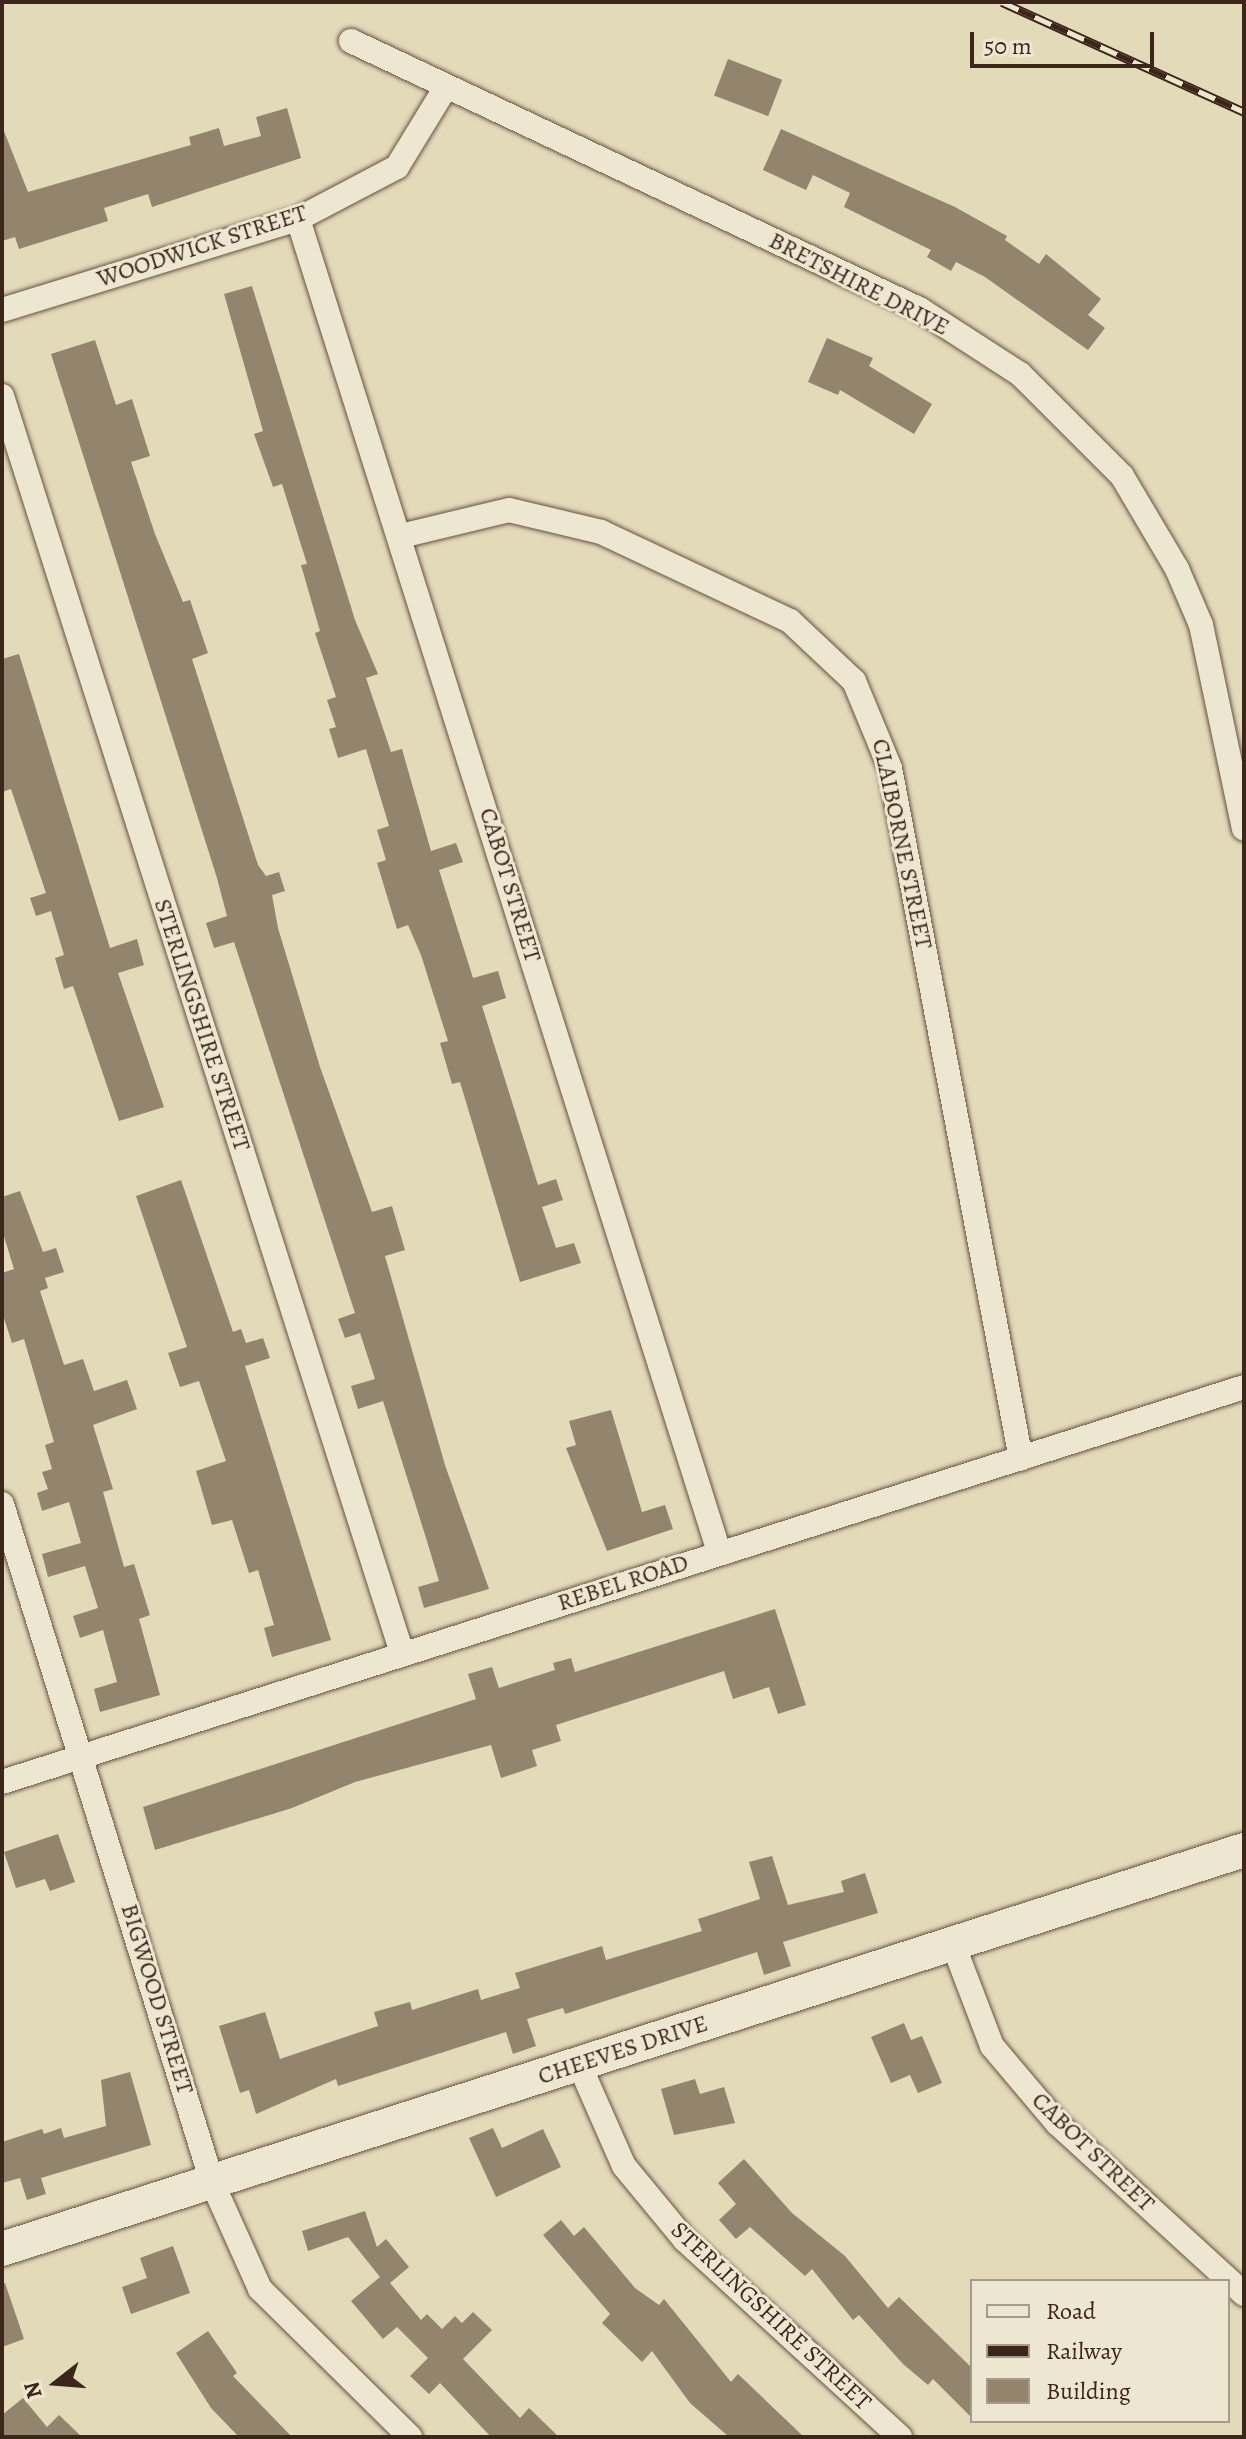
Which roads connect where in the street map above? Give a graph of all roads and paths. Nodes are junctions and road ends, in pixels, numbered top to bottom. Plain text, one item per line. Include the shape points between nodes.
1 (351, 41) dead end
2 (446, 87) junction
3 (298, 219) junction
4 (2, 310) edge
5 (2, 396) edge
6 (401, 536) junction
7 (1244, 829) edge
8 (1244, 1387) edge
9 (1021, 1459) junction
10 (2, 1504) edge
11 (719, 1552) junction
12 (402, 1653) junction
13 (82, 1756) junction
14 (2, 1782) edge
15 (1244, 1850) edge
16 (953, 1944) junction
17 (579, 2064) junction
18 (212, 2182) junction
19 (2, 2249) edge
20 (1228, 2279) edge
21 (410, 2437) edge
22 (900, 2437) edge

1 - 2 street, BRETSHIRE DRIVE
2 - 3 street, WOODWICK STREET via 397,167
2 - 7 street, BRETSHIRE DRIVE via 921,310 1020,374 1070,419 1150,517 1195,611
3 - 4 street, WOODWICK STREET
3 - 6 street, CABOT STREET
5 - 12 street, STERLINGSHIRE STREET
6 - 9 street, CLAIBORNE STREET via 509,510 601,532 790,621 854,681 877,724 890,768
6 - 11 street, CABOT STREET
8 - 9 street, REBEL ROAD
9 - 11 street, REBEL ROAD
10 - 13 street, BIGWOOD STREET
11 - 12 street, REBEL ROAD
12 - 13 street, REBEL ROAD
13 - 14 street, REBEL ROAD
13 - 18 street, BIGWOOD STREET
15 - 16 street, CHEEVES DRIVE
16 - 17 street, CHEEVES DRIVE
16 - 20 street, CABOT STREET via 992,2046 1058,2124
17 - 18 street, CHEEVES DRIVE
17 - 22 street, STERLINGSHIRE STREET via 624,2166 685,2240
18 - 19 street, CHEEVES DRIVE
18 - 21 street, BIGWOOD STREET via 260,2289

